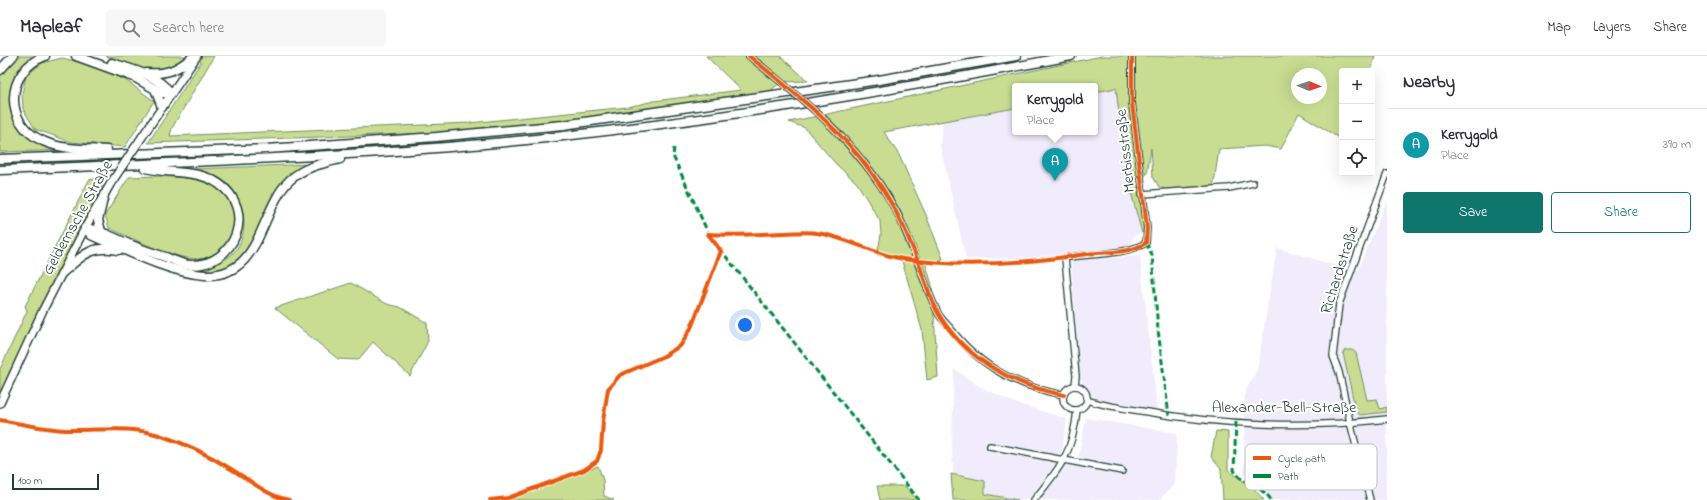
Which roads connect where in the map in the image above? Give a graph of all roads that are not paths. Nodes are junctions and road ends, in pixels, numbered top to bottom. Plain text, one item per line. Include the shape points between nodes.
1 (13, 56) edge
2 (45, 56) edge
3 (76, 56) edge
4 (91, 56) edge
5 (196, 56) edge
6 (748, 56) edge
7 (1016, 56) edge
8 (1071, 56) edge
9 (1132, 59) edge
10 (0, 70) edge
11 (143, 73) junction
12 (155, 89) junction
13 (171, 93) junction
14 (162, 106) junction
15 (119, 154) junction
16 (356, 154) junction
17 (0, 159) edge
18 (131, 165) junction
19 (0, 170) edge
20 (1387, 174) edge
21 (1253, 184) dead end
22 (1142, 194) junction
23 (104, 195) junction
24 (85, 228) junction
25 (101, 231) junction
26 (128, 251) junction
27 (62, 273) junction
28 (1075, 386) junction
29 (1064, 394) junction
30 (1087, 400) junction
31 (0, 403) edge
32 (1077, 410) junction
33 (1387, 419) edge
34 (1350, 422) junction
35 (1356, 444) edge
36 (990, 446) dead end
37 (1064, 461) junction
38 (1122, 471) dead end
39 (1367, 490) edge
40 (1034, 500) edge
41 (1370, 500) edge

1 - 10 highway
2 - 15 highway via 28,66 15,88 16,114 22,125 42,141 55,145 107,150
3 - 12 highway via 127,74
4 - 11 highway
5 - 11 highway via 180,68 169,72
5 - 13 main road, Geldernsche Straße
6 - 29 street, bridge via 822,117 853,148 871,171 895,208 938,313 969,350 1009,378
7 - 15 highway via 880,80 563,125 429,138 267,149
8 - 16 highway via 760,111 546,138
9 - 22 street, Merbisstraße via 1132,103
11 - 13 highway via 165,86
12 - 13 highway via 162,93
12 - 14 highway
13 - 14 main road, Geldernsche Straße
14 - 23 main road, Geldernsche Straße, bridge
15 - 17 highway
16 - 18 highway
16 - 26 highway via 309,168 290,180 271,209 247,257 225,272 206,275 186,272
18 - 19 highway
18 - 25 highway via 151,170 193,174 219,183 234,200 238,210 239,221 235,238 215,260 190,266 133,246
20 - 34 street, Richardstraße via 1336,317 1333,356
21 - 22 street via 1222,189
22 - 28 street, Merbisstraße via 1147,228 1146,243 1126,252 1065,258
23 - 24 main road, Geldernsche Straße
23 - 25 highway via 98,220
24 - 25 highway
24 - 26 highway via 91,235
24 - 27 main road, Geldernsche Straße
26 - 27 highway via 93,250 84,254
27 - 31 main road, Geldernsche Straße
28 - 29 street via 1068,388
28 - 30 street via 1084,390
29 - 32 street via 1063,399 1068,407
30 - 32 street via 1084,406
30 - 34 street, Alexander-Bell-Straße via 1203,420 1269,424
32 - 37 street via 1073,440
33 - 34 street, Alexander-Bell-Straße
34 - 35 street, Richardstraße
36 - 37 street
37 - 38 street
37 - 40 street
39 - 41 street, Richardstraße

